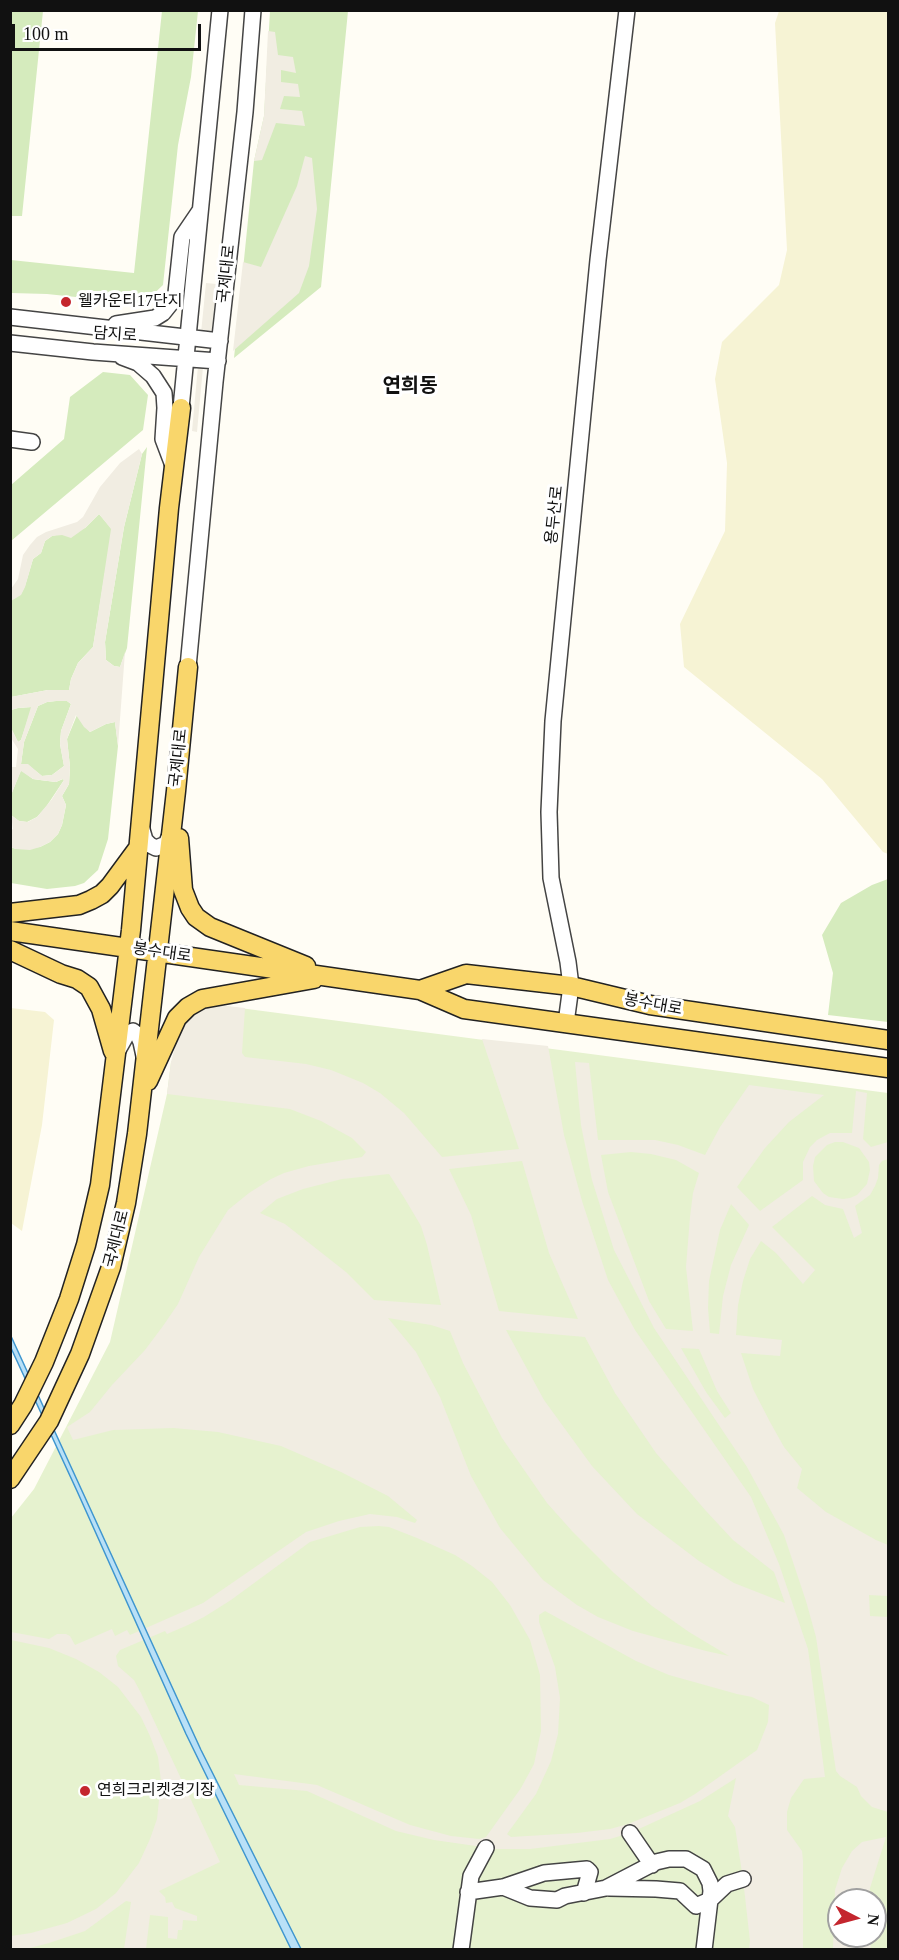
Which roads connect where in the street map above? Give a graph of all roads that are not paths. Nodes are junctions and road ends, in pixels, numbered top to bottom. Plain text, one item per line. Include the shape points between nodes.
1 (220, 10) edge
2 (253, 10) edge
3 (627, 10) edge
4 (201, 210) junction
5 (10, 317) edge
6 (98, 327) junction
7 (187, 338) junction
8 (220, 341) junction
9 (10, 343) edge
10 (93, 352) junction
11 (186, 358) junction
12 (218, 361) junction
13 (181, 408) joint
14 (10, 439) edge
15 (32, 442) dead end
16 (174, 468) junction
17 (188, 667) joint
18 (176, 791) junction
19 (141, 826) junction
20 (171, 833) junction
21 (139, 846) junction
22 (10, 913) edge
23 (10, 931) edge
24 (129, 948) junction
25 (10, 950) edge
26 (157, 952) junction
27 (330, 976) junction
28 (571, 986) junction
29 (420, 990) junction
30 (566, 1023) junction
31 (888, 1040) edge
32 (116, 1057) junction
33 (144, 1065) junction
34 (888, 1068) edge
35 (140, 1099) junction
36 (10, 1425) edge
37 (16, 1472) edge
38 (630, 1833) dead end
39 (486, 1848) dead end
40 (652, 1865) junction
41 (743, 1879) dead end
42 (503, 1887) junction
43 (606, 1888) junction
44 (468, 1892) junction
45 (584, 1893) junction
46 (710, 1900) junction
47 (461, 1950) edge
48 (704, 1950) edge

1 - 4 street, 국제대로
2 - 8 street, 국제대로
3 - 28 street, 용두산로 via 553,721 551,878
4 - 6 street via 182,237 176,293 163,312 155,318
4 - 7 street, 국제대로
5 - 6 street
6 - 7 street
6 - 10 street via 127,337 128,342 116,349
7 - 8 street
7 - 11 street, 국제대로
8 - 12 street, 국제대로
9 - 10 street, 담지로
10 - 11 street, 담지로
10 - 16 street via 138,363 159,383 164,393 163,439
11 - 12 street, 담지로
11 - 13 street, 국제대로
12 - 17 street, 국제대로
13 - 16 main road, 국제대로
14 - 15 street
16 - 19 main road, 국제대로
17 - 18 main road, 국제대로
18 - 20 main road, 국제대로
18 - 27 main road via 183,890 196,917 210,927
19 - 20 street via 145,840 156,848 165,844
19 - 21 main road, 국제대로
20 - 26 main road, 국제대로
21 - 22 main road via 110,886 91,900 79,905
21 - 24 main road, 국제대로
23 - 24 main road, 봉수대로
24 - 26 main road, 봉수대로
24 - 32 main road, 국제대로
25 - 32 main road via 89,987
26 - 27 main road, 봉수대로
26 - 33 main road, 국제대로
27 - 29 main road, 봉수대로
27 - 35 main road via 202,999 188,1007 170,1031
28 - 29 main road, 봉수대로 via 466,974
28 - 30 street, 용두산로
28 - 31 main road, 봉수대로 via 650,1005
29 - 30 main road, 봉수대로 via 464,1009
30 - 34 main road, 봉수대로
32 - 33 street via 132,1031 141,1042
32 - 36 main road, 국제대로 via 105,1155 77,1277 50,1348
33 - 35 main road, 국제대로
35 - 37 main road, 국제대로 via 132,1173 101,1298 49,1421
38 - 40 street
39 - 44 street via 471,1876
40 - 43 street
40 - 46 street via 679,1858 696,1863 710,1883
41 - 46 street via 728,1884
42 - 44 street
42 - 45 street via 530,1898 557,1900
42 - 45 street via 544,1873 587,1869 590,1872
43 - 45 street
43 - 46 street via 680,1892 696,1906
44 - 47 street
46 - 48 street

